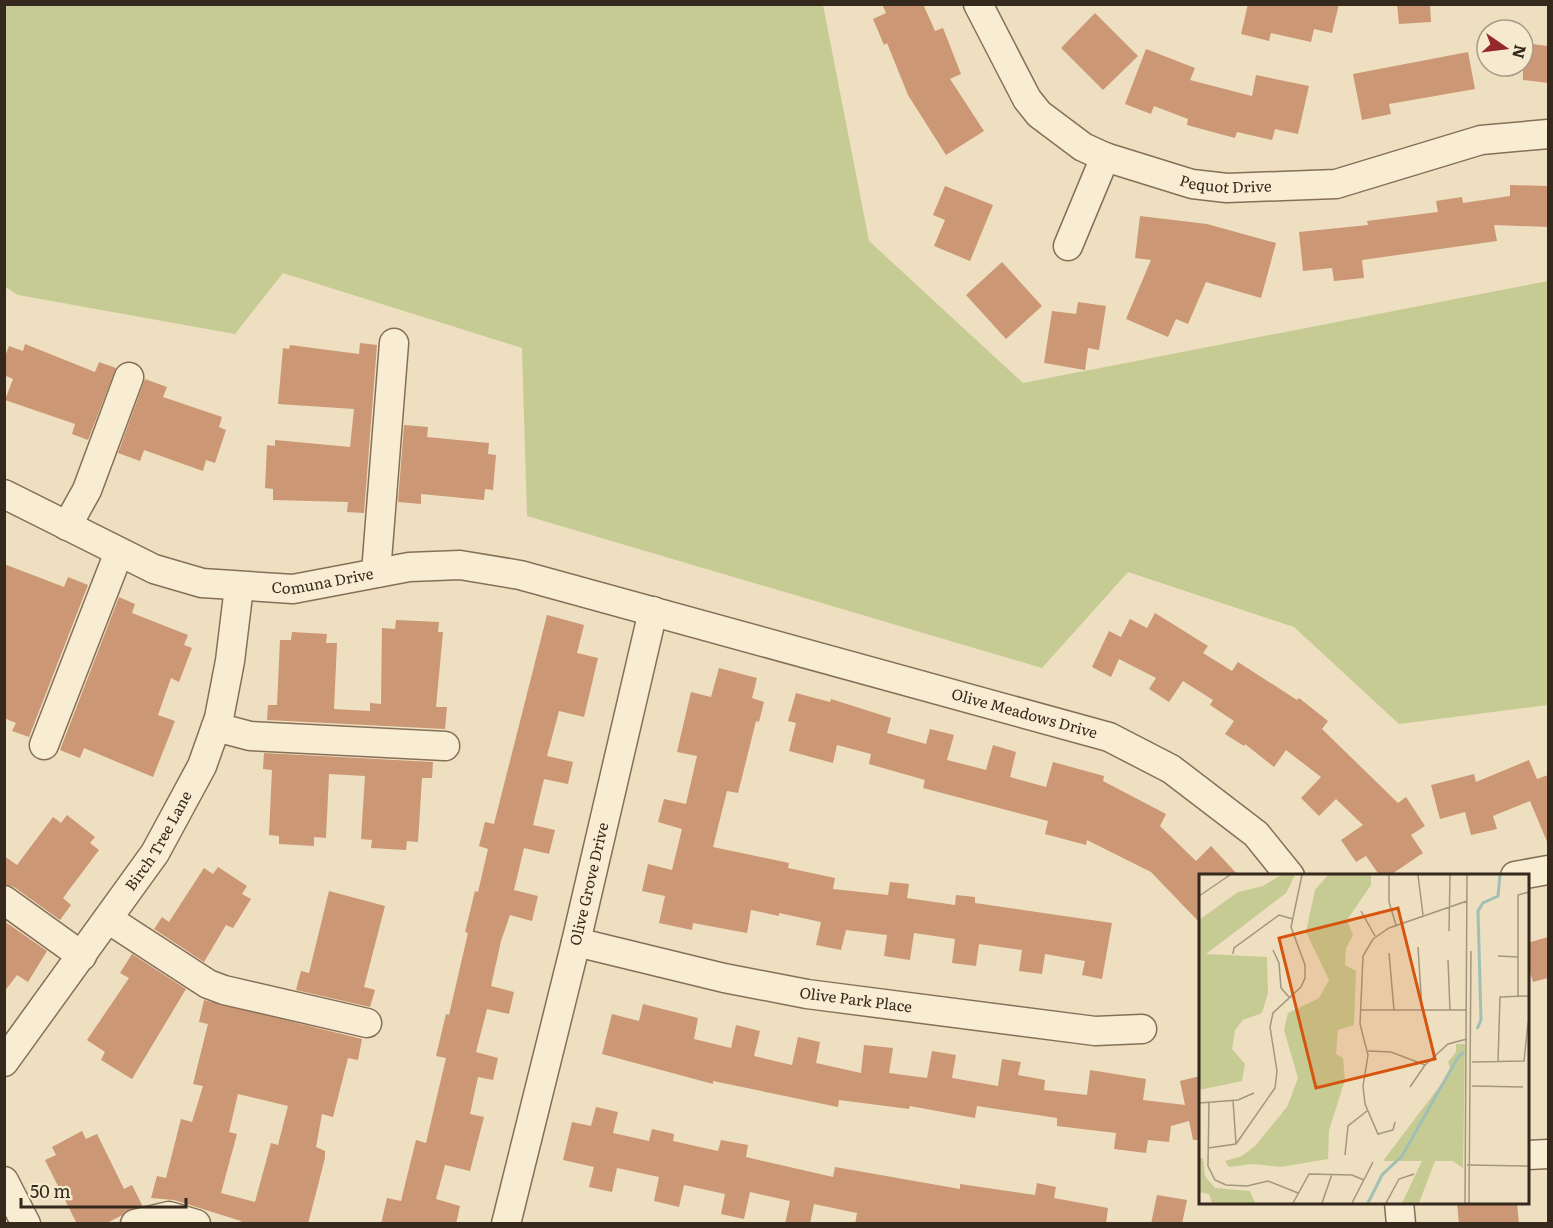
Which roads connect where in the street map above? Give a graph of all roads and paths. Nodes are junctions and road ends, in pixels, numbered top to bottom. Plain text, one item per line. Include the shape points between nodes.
1 (978, 4) edge
2 (1548, 134) edge
3 (1105, 158) junction
4 (1068, 246) dead end
5 (394, 343) dead end
6 (129, 377) dead end
7 (4, 494) edge
8 (67, 526) junction
9 (119, 552) junction
10 (376, 573) junction
11 (238, 587) junction
12 (653, 611) junction
13 (216, 727) junction
14 (44, 745) dead end
15 (445, 746) dead end
16 (1548, 870) edge
17 (1288, 874) edge
18 (1526, 874) edge
19 (4, 900) edge
20 (108, 919) junction
21 (576, 942) junction
22 (82, 956) junction
23 (367, 1023) dead end
24 (1142, 1029) dead end
25 (4, 1062) edge
26 (1548, 1154) edge
27 (1529, 1155) edge
28 (4, 1181) edge
29 (1399, 1204) edge
30 (511, 1222) edge
31 (26, 1224) edge
32 (135, 1224) edge
33 (196, 1224) edge
34 (1401, 1224) edge

1 - 3 street, Pequot Drive via 1027,99 1039,114 1083,147
2 - 3 street, Pequot Drive via 1481,140 1336,184 1227,188 1192,184
3 - 4 street
5 - 10 street
6 - 8 street via 87,490
7 - 8 street, Comuna Drive
8 - 9 street, Comuna Drive
9 - 11 street, Comuna Drive via 154,569 202,584
9 - 14 street
10 - 11 street, Comuna Drive via 293,589
10 - 12 street, Comuna Drive via 460,565 520,575
11 - 13 street, Birch Tree Lane via 230,661
12 - 17 street, Olive Meadows Drive via 1109,737 1181,776 1256,834
12 - 21 street, Olive Grove Drive
13 - 15 street via 250,736
13 - 20 street, Birch Tree Lane via 178,813
16 - 18 street
19 - 22 street
20 - 22 street, Birch Tree Lane
20 - 23 street via 208,984
21 - 24 street, Olive Park Place via 807,994 1095,1031
21 - 30 street, Olive Grove Drive
22 - 25 street, Birch Tree Lane
26 - 27 street
28 - 31 street
29 - 34 street
32 - 33 street via 169,1216

